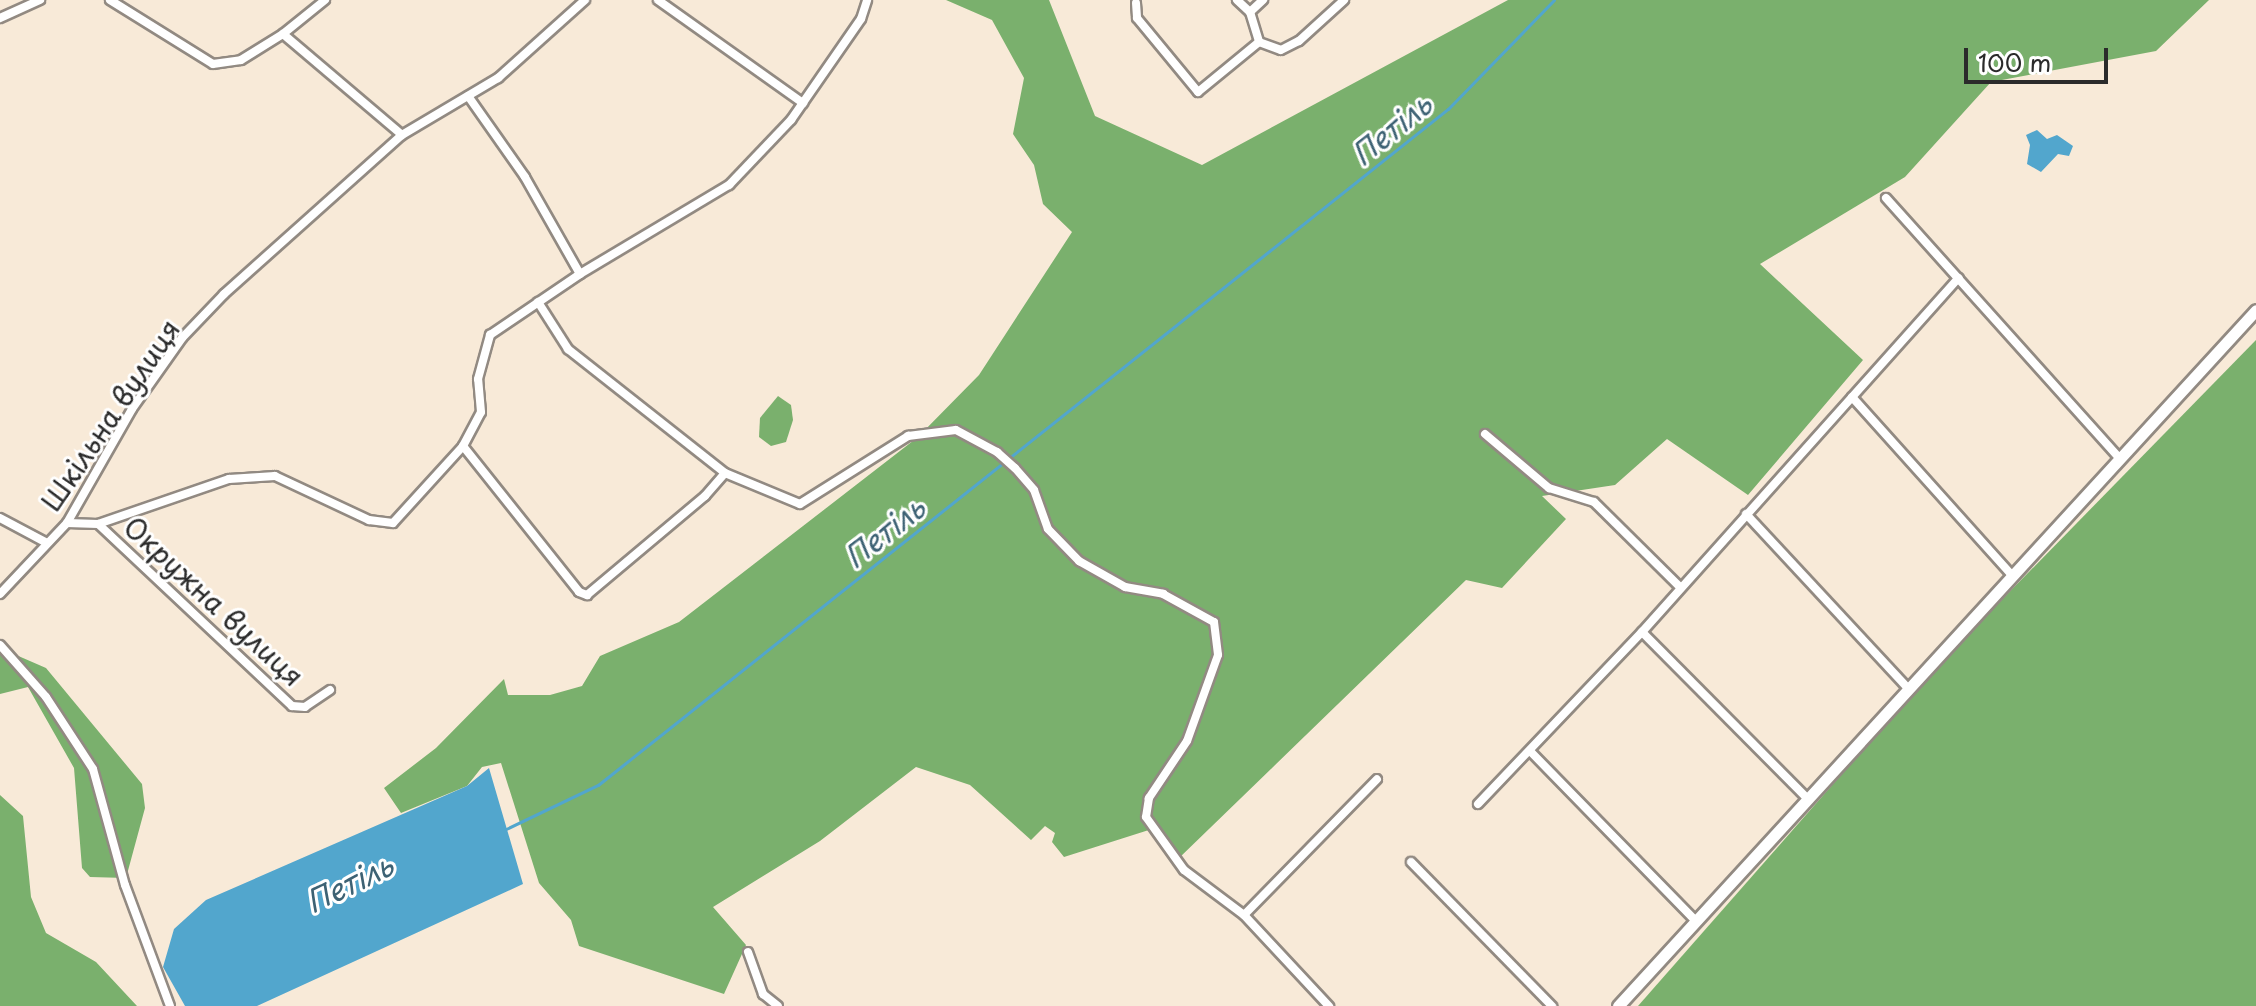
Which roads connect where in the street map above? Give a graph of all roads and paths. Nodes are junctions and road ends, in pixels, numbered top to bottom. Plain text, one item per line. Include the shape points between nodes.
1 (40, 0) edge
2 (110, 0) edge
3 (325, 0) edge
4 (585, 0) edge
5 (658, 0) edge
6 (867, 0) edge
7 (1237, 0) edge
8 (1263, 0) edge
9 (1344, 0) edge
10 (1137, 1) edge
11 (1250, 12) junction
12 (0, 18) edge
13 (283, 34) junction
14 (1259, 42) junction
15 (468, 96) junction
16 (803, 103) junction
17 (402, 135) junction
18 (1886, 198) dead end
19 (580, 274) junction
20 (1958, 278) junction
21 (538, 302) junction
22 (2256, 310) edge
23 (1852, 397) junction
24 (1485, 434) dead end
25 (463, 446) junction
26 (2118, 457) junction
27 (725, 473) junction
28 (1746, 514) junction
29 (0, 518) edge
30 (67, 523) junction
31 (98, 524) junction
32 (47, 543) junction
33 (2011, 574) junction
34 (1680, 587) junction
35 (0, 594) edge
36 (1642, 632) junction
37 (0, 645) edge
38 (1907, 687) junction
39 (330, 690) dead end
40 (1530, 751) junction
41 (1377, 779) dead end
42 (1806, 797) junction
43 (1478, 804) dead end
44 (1411, 862) dead end
45 (1244, 915) junction
46 (1696, 921) junction
47 (748, 952) dead end
48 (170, 1006) edge
49 (778, 1006) edge
50 (1329, 1006) edge
51 (1552, 1006) edge
52 (1618, 1006) edge

1 - 12 street
2 - 13 street via 213,64 241,60
3 - 13 street
4 - 15 street, Шкільна вулиця via 498,78
5 - 16 street
6 - 16 street, Окружна вулиця via 861,19
7 - 11 street
8 - 11 street
9 - 14 street via 1299,41 1281,50
10 - 14 street via 1137,18 1198,92
11 - 14 street
13 - 17 street
15 - 17 street, Шкільна вулиця
15 - 19 street via 525,177
16 - 19 street, Окружна вулиця via 729,185
17 - 30 street, Шкільна вулиця via 182,338 132,409
18 - 20 street
19 - 21 street, Окружна вулиця
20 - 23 street
20 - 26 street
21 - 25 street, Окружна вулиця via 490,335 478,379 481,412
21 - 27 street via 568,349
22 - 26 street
23 - 28 street
23 - 33 street
24 - 34 street via 1549,488 1594,502
25 - 27 street via 579,592 587,595
25 - 31 street, Окружна вулиця via 393,523 369,520 275,476 229,479
26 - 33 street
27 - 45 street via 800,504 908,436 956,430 1015,468 1034,490 1048,529 1079,561 1125,587 1163,594 1214,622 1218,655 1187,741 1149,798 1146,817 1184,870
28 - 34 street
28 - 38 street
29 - 32 street
30 - 31 street
30 - 32 street, Шкільна вулиця
31 - 39 street, Окружна вулиця via 292,706 305,707
32 - 35 street, Шкільна вулиця
33 - 38 street
34 - 36 street
36 - 40 street
36 - 42 street
37 - 48 street via 46,697 93,769 151,962
38 - 42 street
40 - 43 street
40 - 46 street
41 - 45 street
42 - 46 street via 1755,861
44 - 51 street
45 - 50 street
46 - 52 street
47 - 49 street via 763,994

